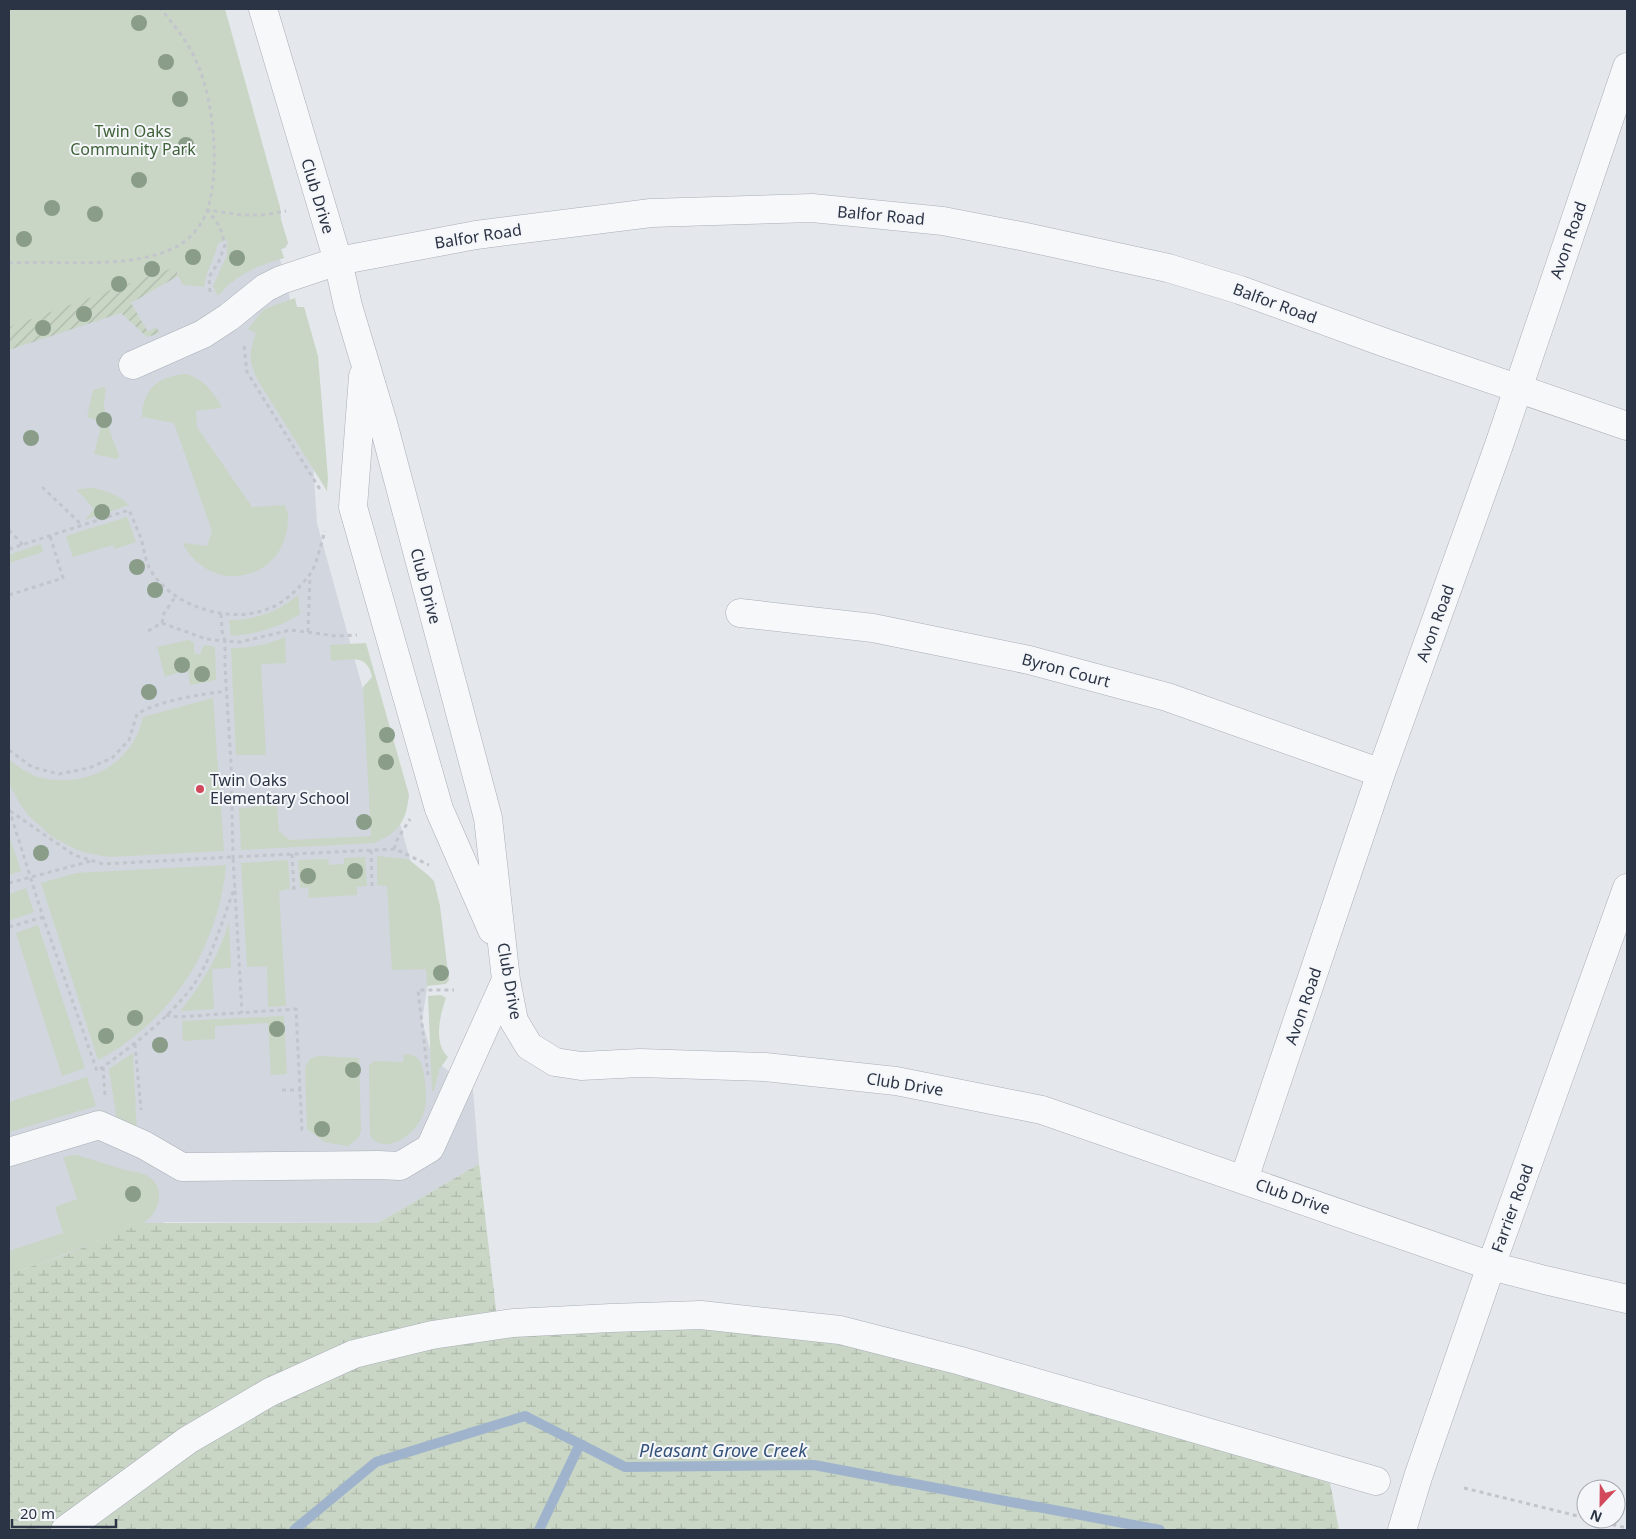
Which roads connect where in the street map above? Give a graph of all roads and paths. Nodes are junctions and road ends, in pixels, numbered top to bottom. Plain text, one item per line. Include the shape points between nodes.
1 (161, 9) edge
2 (263, 9) edge
3 (1627, 67) edge
4 (208, 210) junction
5 (286, 211) dead end
6 (338, 261) junction
7 (9, 263) edge
8 (212, 296) dead end
9 (244, 343) dead end
10 (364, 359) junction
11 (134, 365) dead end
12 (1518, 388) junction
13 (1627, 426) edge
14 (42, 487) dead end
15 (324, 496) dead end
16 (82, 525) junction
17 (326, 525) dead end
18 (9, 530) edge
19 (50, 536) junction
20 (23, 544) junction
21 (9, 549) edge
22 (310, 575) junction
23 (9, 595) edge
24 (176, 596) junction
25 (740, 613) dead end
26 (221, 614) junction
27 (162, 623) junction
28 (148, 631) dead end
29 (308, 632) junction
30 (364, 635) dead end
31 (225, 641) junction
32 (226, 691) junction
33 (9, 750) edge
34 (1381, 773) junction
35 (9, 809) edge
36 (412, 816) dead end
37 (371, 850) junction
38 (394, 850) junction
39 (292, 854) junction
40 (233, 857) junction
41 (91, 861) junction
42 (429, 865) dead end
43 (31, 876) junction
44 (9, 883) edge
45 (372, 886) dead end
46 (235, 887) junction
47 (1627, 888) edge
48 (294, 890) dead end
49 (43, 917) junction
50 (9, 927) edge
51 (505, 968) junction
52 (454, 990) dead end
53 (242, 1013) junction
54 (166, 1015) junction
55 (428, 1076) dead end
56 (282, 1090) dead end
57 (301, 1090) junction
58 (308, 1138) dead end
59 (9, 1152) edge
60 (1244, 1179) junction
61 (1491, 1266) junction
62 (1627, 1299) edge
63 (1376, 1481) dead end
64 (1464, 1488) dead end
65 (1576, 1516) edge
66 (65, 1530) edge
67 (1402, 1530) edge

1 - 4 path via 197,62 207,96 215,155
2 - 6 street, Club Drive
3 - 12 street, Avon Road
4 - 5 path via 242,215
4 - 7 path via 197,229 180,244 144,257 119,261
4 - 8 path via 220,226 225,245 209,276
6 - 10 street, Club Drive
6 - 11 street, Balfor Road via 280,280 204,334
6 - 12 street, Balfor Road via 476,235 651,213 812,208 942,221 1168,268 1240,290
9 - 15 path via 247,372
10 - 51 street, Club Drive via 488,818
10 - 51 street via 353,507 439,809
12 - 13 street, Balfor Road
12 - 34 street, Avon Road
14 - 16 path
16 - 19 path
16 - 24 path via 129,510 151,571
17 - 22 path
18 - 20 path
19 - 20 path
19 - 23 path via 63,578
20 - 21 path
22 - 26 path via 279,604 250,613
22 - 29 path
24 - 26 path
24 - 27 path via 164,613
25 - 34 street, Byron Court via 873,628 1030,660 1167,697
26 - 31 path
27 - 28 path
27 - 31 path via 206,639
29 - 30 path
29 - 31 path via 291,630 240,642
31 - 32 path
32 - 33 path via 148,708 137,714 129,740 112,758 89,768 59,774 32,767
32 - 40 path
34 - 60 street, Avon Road
35 - 41 path via 74,856
35 - 43 path
36 - 38 path
37 - 38 path
37 - 39 path
37 - 45 path
38 - 42 path
39 - 40 path
39 - 48 path
40 - 41 path via 103,864
40 - 46 path
41 - 43 path
43 - 44 path
43 - 49 path
46 - 53 path
46 - 54 path via 205,964 190,991
47 - 61 street, Farrier Road
49 - 50 path
49 - 54 path via 97,1071 147,1034
51 - 59 street via 430,1148 400,1166 182,1167 144,1145 98,1125
51 - 60 street, Club Drive via 514,1021 529,1046 555,1062 581,1066 640,1063 765,1067 896,1081 1042,1110
52 - 55 path via 418,990
53 - 54 path
53 - 57 path via 296,1009
56 - 57 path
57 - 58 path via 302,1130
60 - 61 street, Club Drive
61 - 62 street, Club Drive
61 - 67 street, Farrier Road
63 - 66 street via 961,1360 840,1330 701,1315 611,1318 512,1322 432,1335 354,1354 270,1392 188,1440
64 - 65 path

